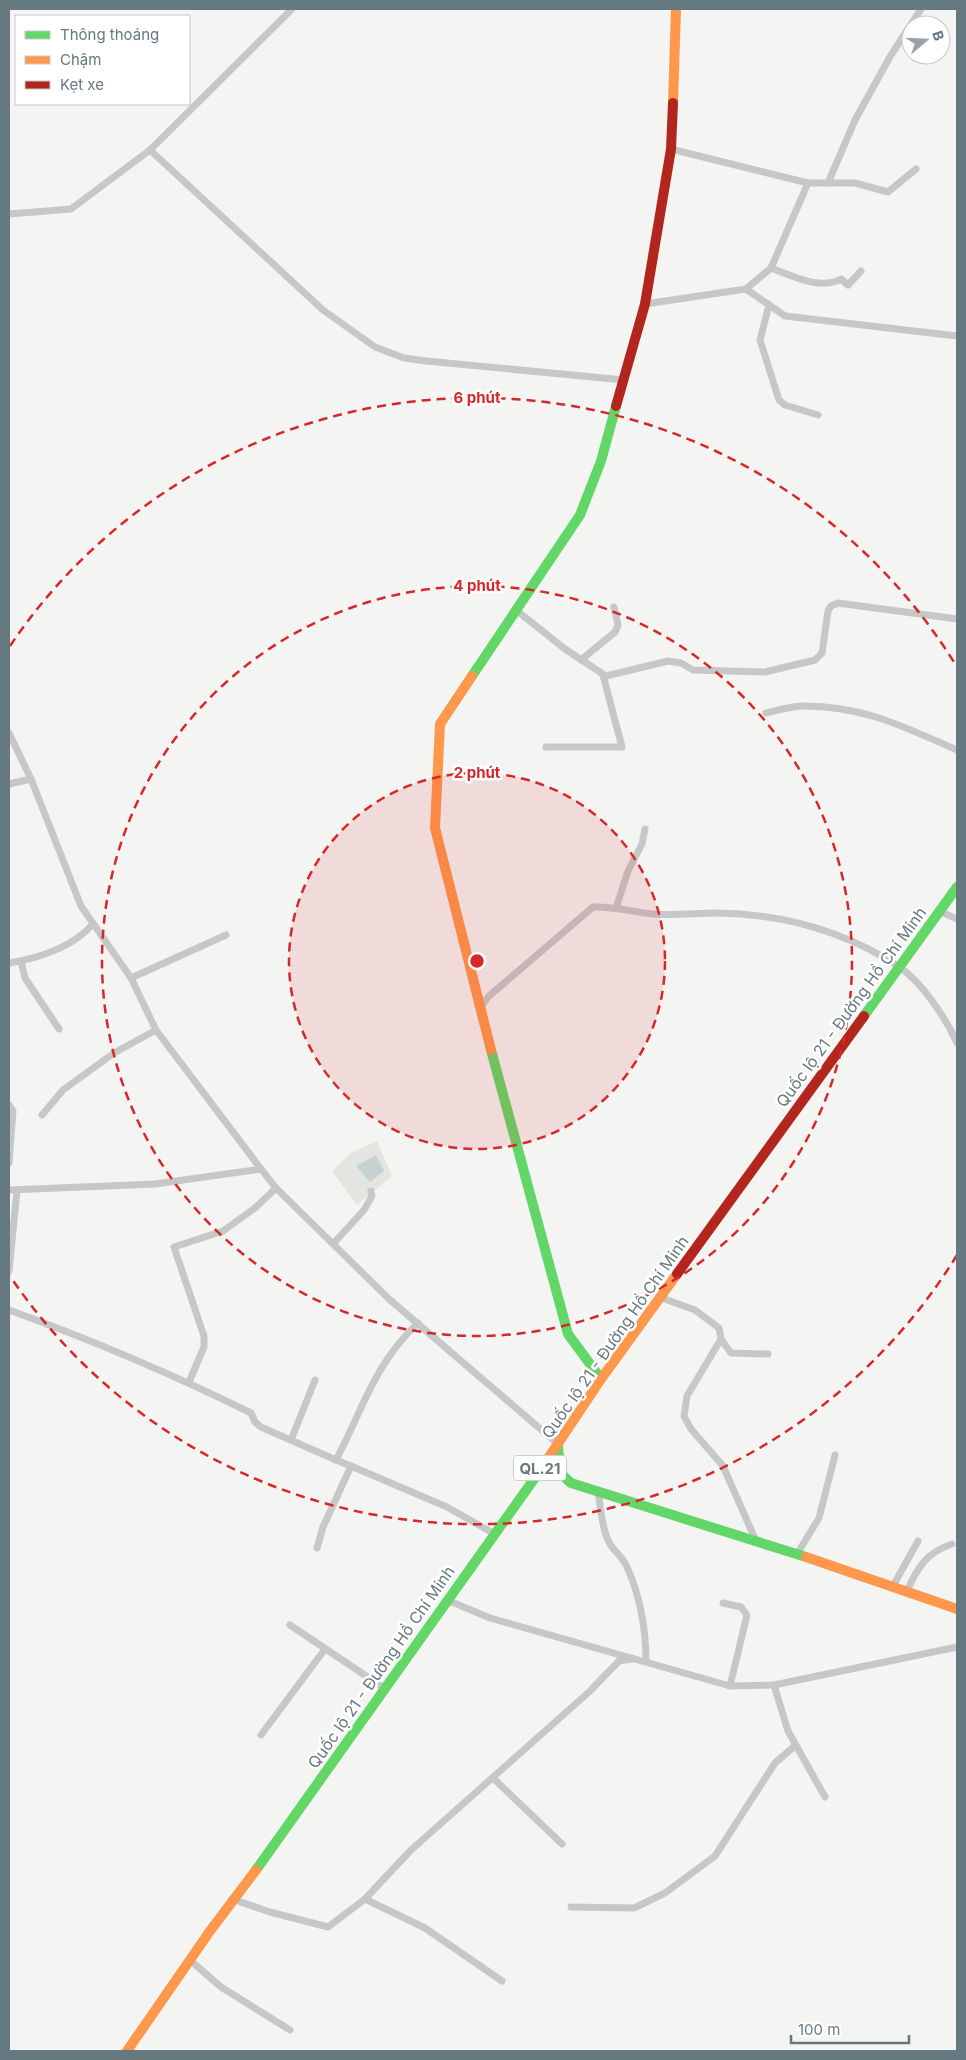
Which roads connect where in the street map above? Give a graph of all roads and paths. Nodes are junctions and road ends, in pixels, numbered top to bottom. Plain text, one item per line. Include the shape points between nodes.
1 (292, 9) edge
2 (676, 9) edge
3 (921, 9) edge
4 (671, 149) junction
5 (150, 150) junction
6 (916, 169) dead end
7 (808, 182) junction
8 (828, 183) junction
9 (9, 214) edge
10 (770, 268) junction
11 (861, 271) dead end
12 (746, 289) junction
13 (645, 304) junction
14 (769, 305) junction
15 (957, 336) edge
16 (624, 380) junction
17 (818, 416) dead end
18 (614, 607) dead end
19 (516, 610) junction
20 (957, 619) edge
21 (581, 660) junction
22 (603, 675) junction
23 (766, 713) dead end
24 (9, 733) edge
25 (546, 747) dead end
26 (957, 750) edge
27 (31, 779) junction
28 (9, 784) edge
29 (645, 829) dead end
30 (957, 887) edge
31 (616, 908) junction
32 (939, 911) junction
33 (957, 919) edge
34 (93, 924) junction
35 (226, 935) dead end
36 (21, 961) junction
37 (9, 963) edge
38 (899, 966) junction
39 (131, 978) junction
40 (480, 1008) junction
41 (59, 1029) dead end
42 (156, 1030) junction
43 (957, 1043) edge
44 (9, 1105) edge
45 (42, 1115) dead end
46 (9, 1163) edge
47 (261, 1169) junction
48 (276, 1188) junction
49 (9, 1190) edge
50 (17, 1190) junction
51 (371, 1191) dead end
52 (333, 1244) junction
53 (9, 1271) edge
54 (659, 1298) junction
55 (9, 1310) edge
56 (418, 1323) junction
57 (721, 1339) junction
58 (768, 1354) dead end
59 (601, 1379) junction
60 (315, 1380) dead end
61 (189, 1382) junction
62 (291, 1440) junction
63 (558, 1444) junction
64 (835, 1455) dead end
65 (336, 1460) junction
66 (351, 1466) junction
67 (598, 1492) junction
68 (493, 1534) junction
69 (756, 1541) junction
70 (918, 1541) dead end
71 (952, 1544) dead end
72 (317, 1548) dead end
73 (797, 1554) junction
74 (893, 1586) junction
75 (907, 1591) junction
76 (447, 1600) junction
77 (722, 1603) dead end
78 (957, 1609) edge
79 (290, 1625) dead end
80 (957, 1647) edge
81 (325, 1649) junction
82 (635, 1659) junction
83 (646, 1661) junction
84 (774, 1685) junction
85 (730, 1686) junction
86 (384, 1688) junction
87 (261, 1735) dead end
88 (796, 1745) junction
89 (493, 1778) junction
90 (824, 1797) dead end
91 (562, 1844) dead end
92 (232, 1899) junction
93 (365, 1899) junction
94 (570, 1907) dead end
95 (192, 1961) junction
96 (502, 1981) dead end
97 (290, 2030) dead end
98 (127, 2051) edge

1 - 5 street
2 - 4 main road
3 - 8 street via 855,120
4 - 7 street
4 - 13 main road
5 - 9 street via 71,209
5 - 16 street via 324,310 375,347 419,360
6 - 8 street via 888,192 855,183
7 - 8 street
7 - 10 street
10 - 11 street via 812,282 841,278 848,285
10 - 12 street
12 - 13 street
12 - 14 street
13 - 16 main road
14 - 15 street via 785,316
14 - 17 street via 760,340 779,400
16 - 19 main road via 601,461 580,515
18 - 21 street via 618,624 615,632
19 - 21 street
19 - 40 main road via 440,724 435,828
20 - 22 street via 838,603 828,611 822,653 815,660 764,672 693,670 681,663 668,661
21 - 22 street
22 - 25 street via 622,747
23 - 26 street via 802,706 853,709
24 - 27 street
27 - 28 street
27 - 34 street via 81,906
29 - 31 street
30 - 32 main road, Quốc lộ 21 - Đường Hồ Chí Minh / QL.21
31 - 38 street via 652,914 762,916 830,932
31 - 40 street via 593,907 489,996
32 - 33 street
32 - 38 main road, Quốc lộ 21 - Đường Hồ Chí Minh / QL.21
34 - 36 street via 87,931 46,955
34 - 39 street
35 - 39 street
36 - 37 street
36 - 41 street via 25,978
38 - 43 street via 940,1011
38 - 54 main road, Quốc lộ 21 - Đường Hồ Chí Minh / QL.21
39 - 42 street
40 - 59 main road via 568,1334
42 - 45 street via 114,1053 62,1090
42 - 47 street
44 - 46 street via 13,1111
47 - 48 street
47 - 50 street via 156,1184
48 - 52 street
48 - 61 street via 223,1231 174,1247 204,1336 204,1346
49 - 50 street
50 - 53 street
51 - 52 street via 372,1196 364,1210
52 - 56 street
54 - 57 street via 704,1315 719,1328
54 - 59 main road, Quốc lộ 21 - Đường Hồ Chí Minh / QL.21
55 - 61 street via 97,1342
56 - 63 street
56 - 65 street via 384,1362
57 - 58 street via 731,1353
57 - 69 street via 687,1396 684,1416 691,1430 723,1466
59 - 63 main road, Quốc lộ 21 - Đường Hồ Chí Minh / QL.21
60 - 62 street
61 - 62 street via 251,1413 262,1427
62 - 65 street
63 - 67 main road via 560,1473 571,1483
63 - 68 main road, Quốc lộ 21 - Đường Hồ Chí Minh / QL.21
64 - 73 street via 816,1525
65 - 66 street
66 - 68 street via 447,1507
66 - 72 street
67 - 69 main road
67 - 83 street via 606,1535 626,1564 639,1605
68 - 76 main road, Quốc lộ 21 - Đường Hồ Chí Minh / QL.21
69 - 73 main road
70 - 74 street
71 - 75 street via 926,1558
73 - 74 main road
74 - 75 main road
75 - 78 main road
76 - 82 street via 490,1618
76 - 86 main road, Quốc lộ 21 - Đường Hồ Chí Minh / QL.21
77 - 85 street via 742,1607 746,1615
79 - 81 street
80 - 84 street
81 - 86 street
81 - 87 street
82 - 83 street
82 - 89 street via 619,1661
83 - 85 street
84 - 85 street
84 - 88 street via 788,1731
86 - 92 main road, Quốc lộ 21 - Đường Hồ Chí Minh / QL.21 via 263,1861
88 - 90 street
88 - 94 street via 775,1763 715,1856 666,1894 634,1908
89 - 91 street
89 - 93 street via 411,1850
92 - 93 street via 328,1927
92 - 95 main road, Quốc lộ 21 - Đường Hồ Chí Minh / QL.21
93 - 96 street via 425,1928
95 - 97 street via 221,1987
95 - 98 main road, Quốc lộ 21 - Đường Hồ Chí Minh / QL.21

